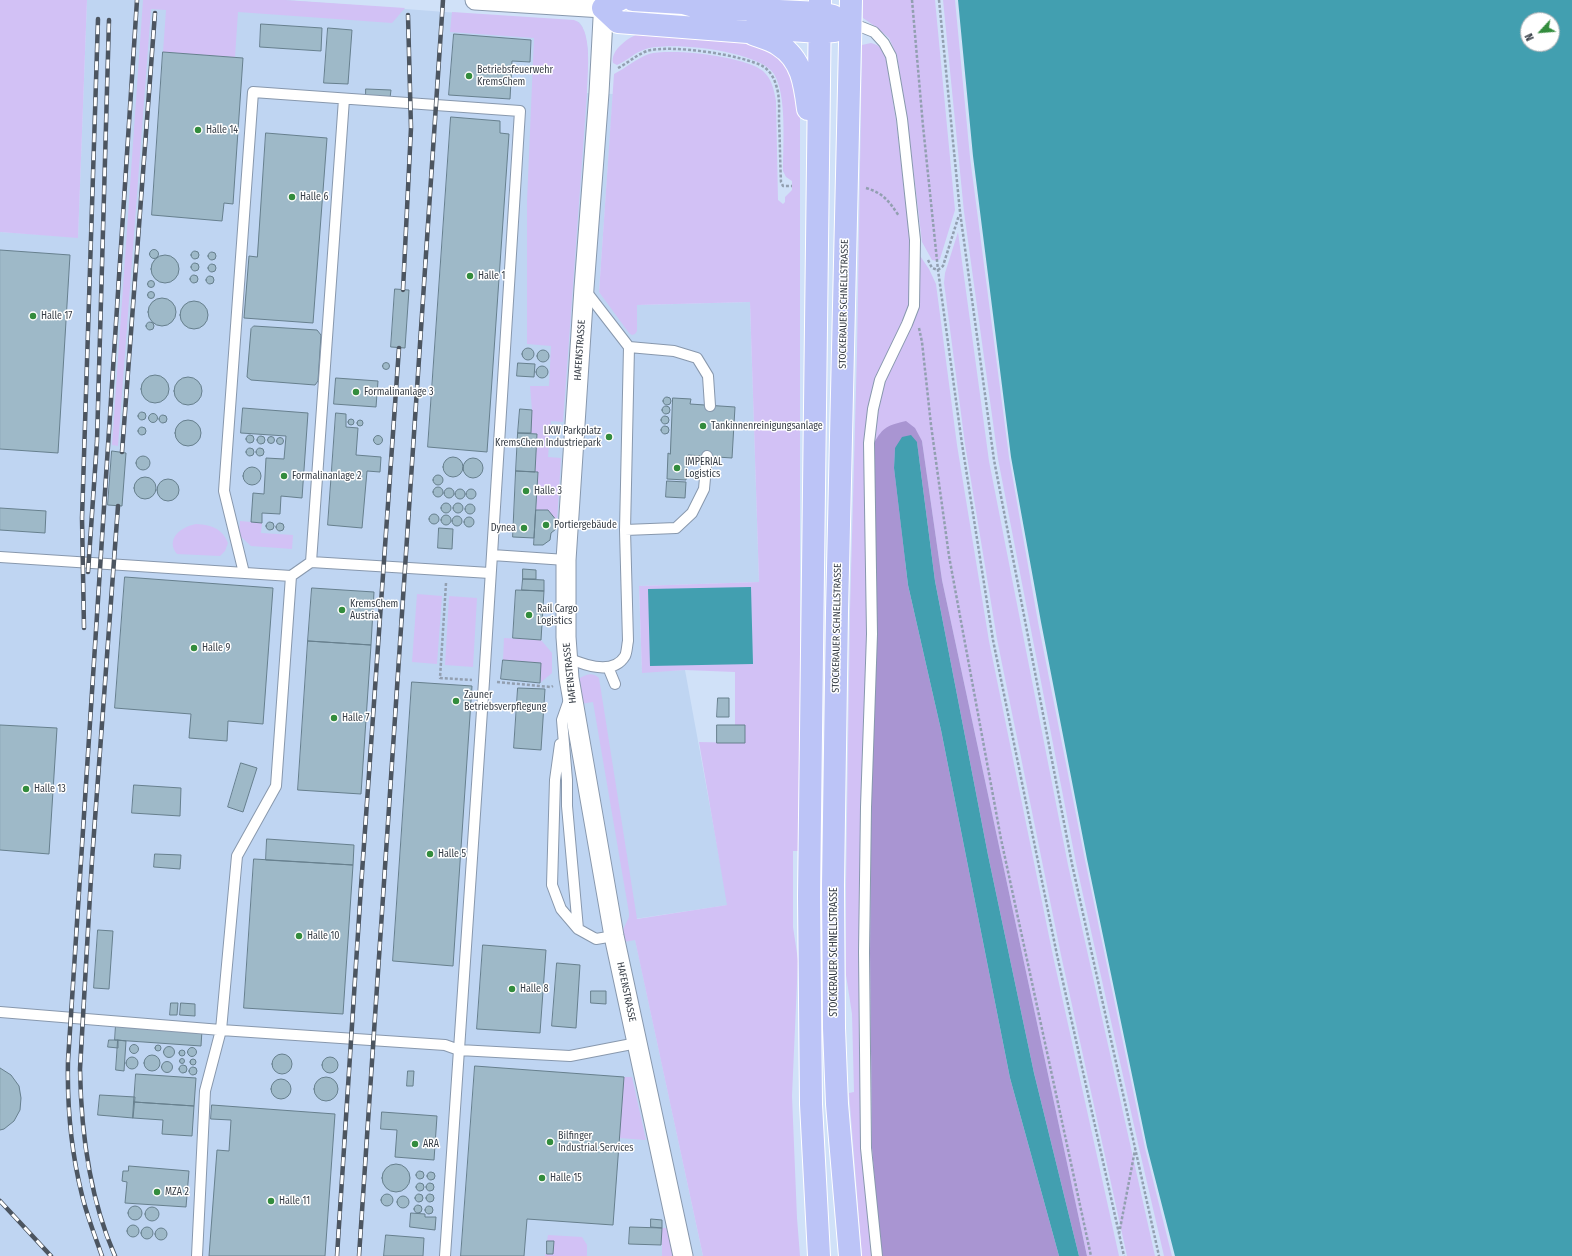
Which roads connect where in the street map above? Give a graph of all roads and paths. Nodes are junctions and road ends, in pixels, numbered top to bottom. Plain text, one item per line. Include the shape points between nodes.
1 (475, 0) edge
2 (633, 0) edge
3 (726, 0) edge
4 (746, 0) edge
5 (851, 0) edge
6 (912, 0) edge
7 (939, 0) edge
8 (688, 1) edge
9 (609, 3) edge
10 (820, 15) edge
11 (850, 25) junction
12 (748, 32) junction
13 (613, 70) dead end
14 (344, 99) junction
15 (818, 175) junction
16 (792, 186) dead end
17 (584, 288) junction
18 (914, 306) junction
19 (629, 347) junction
20 (710, 406) dead end
21 (707, 456) dead end
22 (625, 530) junction
23 (492, 555) junction
24 (0, 557) edge
25 (566, 560) junction
26 (311, 562) junction
27 (244, 573) junction
28 (490, 573) junction
29 (291, 576) junction
30 (568, 658) junction
31 (608, 667) junction
32 (615, 684) dead end
33 (571, 693) junction
34 (562, 720) junction
35 (578, 929) junction
36 (614, 936) junction
37 (0, 1012) edge
38 (221, 1030) junction
39 (637, 1044) junction
40 (459, 1050) junction
41 (1135, 1149) junction
42 (1119, 1236) junction
43 (197, 1256) edge
44 (445, 1256) edge
45 (683, 1256) edge
46 (819, 1256) edge
47 (850, 1256) edge
48 (876, 1256) edge
49 (1091, 1256) edge
50 (1124, 1256) edge
51 (1159, 1256) edge

1 - 9 street
2 - 8 highway
3 - 4 highway
5 - 11 highway, STOCKERAUER SCHNELLSTRASSE
6 - 42 path via 938,270 993,640 1057,956
7 - 41 path via 960,212 994,460 1070,857
8 - 10 highway via 697,7
9 - 12 highway via 618,22
9 - 17 street, HAFENSTRASSE via 599,93
10 - 11 highway via 835,17
10 - 12 highway
10 - 15 highway
11 - 18 lane via 874,32 891,56 902,119 915,240
11 - 47 highway, STOCKERAUER SCHNELLSTRASSE via 837,620 834,1028 837,1104
12 - 15 highway via 779,44 799,67 804,80
13 - 16 path via 648,51 660,49 732,56 764,68 772,75 779,100 780,182 783,186
14 - 23 lane via 520,111
14 - 26 lane
14 - 27 lane via 253,92 224,491
15 - 46 highway via 809,989 811,1104
17 - 19 lane
17 - 25 street, HAFENSTRASSE
18 - 48 lane via 908,324 880,380 869,444 872,634 864,952 866,1148
18 - 49 path via 922,342 949,556 1001,839
19 - 20 lane via 674,351 697,358 708,376
19 - 22 lane
21 - 22 lane via 704,489 692,513 676,528
22 - 31 lane via 628,641 626,655 619,663
23 - 25 lane
23 - 28 lane
24 - 27 lane
25 - 30 street, HAFENSTRASSE
26 - 28 lane
26 - 29 lane
27 - 29 lane
28 - 40 lane
29 - 38 lane via 276,786 237,856
30 - 31 lane via 588,666
30 - 33 street, HAFENSTRASSE
31 - 32 lane
33 - 34 lane
33 - 36 street, HAFENSTRASSE
34 - 35 lane
34 - 35 lane via 555,780 552,885 561,909
35 - 36 lane via 596,939
36 - 39 street, HAFENSTRASSE
37 - 38 lane
38 - 40 lane via 445,1045
38 - 43 lane via 205,1091
39 - 40 lane via 570,1056
39 - 45 street, HAFENSTRASSE
40 - 44 lane
41 - 42 path
41 - 51 path
42 - 50 path

